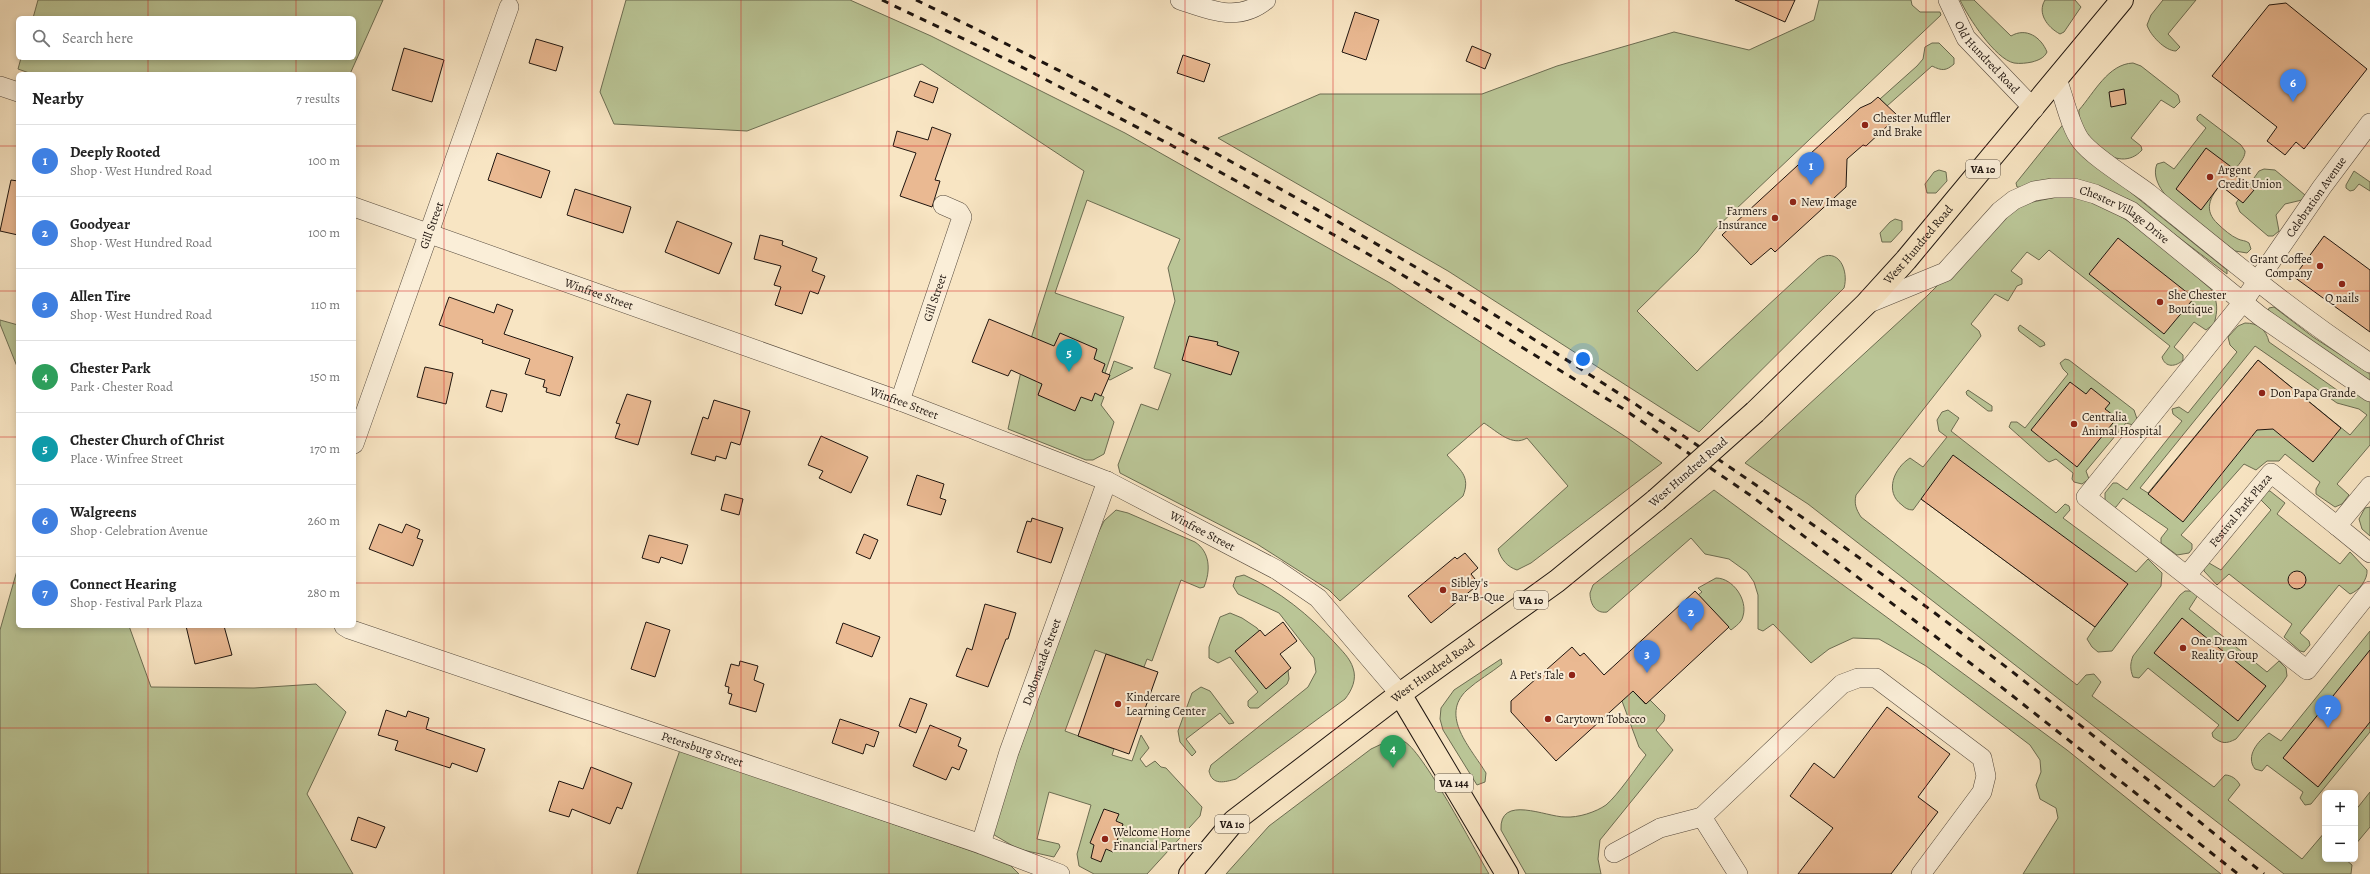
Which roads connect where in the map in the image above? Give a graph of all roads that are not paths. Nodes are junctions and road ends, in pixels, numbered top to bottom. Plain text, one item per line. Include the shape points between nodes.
1 (1266, 0) edge
2 (1948, 0) edge
3 (2122, 0) edge
4 (1188, 3) edge
5 (509, 7) dead end
6 (2057, 79) junction
7 (0, 86) edge
8 (16, 91) edge
9 (2034, 108) junction
10 (2370, 123) edge
11 (943, 205) dead end
12 (356, 208) edge
13 (428, 232) junction
14 (2257, 282) junction
15 (2243, 302) junction
16 (1866, 304) junction
17 (2370, 363) edge
18 (2370, 392) edge
19 (900, 401) junction
20 (356, 438) edge
21 (1106, 481) junction
22 (2370, 486) edge
23 (2337, 526) junction
24 (2370, 554) edge
25 (2187, 575) junction
26 (2370, 590) edge
27 (347, 628) edge
28 (1400, 694) junction
29 (1702, 816) junction
30 (981, 844) junction
31 (1614, 854) dead end
32 (1060, 874) edge
33 (1190, 874) edge
34 (1507, 874) edge
35 (1738, 874) edge
36 (1921, 874) edge

1 - 4 street via 1245,12 1229,14
2 - 9 street, Old Hundred Road via 1966,38
3 - 6 main road, West Hundred Road / VA 10
5 - 13 street, Gill Street
6 - 9 main road, West Hundred Road / VA 10
6 - 14 street via 2077,134 2086,147 2132,180
7 - 8 street
9 - 16 main road, West Hundred Road / VA 10
10 - 14 street, Celebration Avenue via 2322,186
11 - 19 street, Gill Street via 959,212 962,217
12 - 13 street, Winfree Street
13 - 19 street, Winfree Street
13 - 20 street, Gill Street
14 - 15 street, Celebration Avenue
14 - 17 street via 2331,338
15 - 16 street, Chester Village Drive via 2131,211 2096,194 2074,188 2053,188 2034,191 2014,200 2000,211 1945,272
15 - 18 street, Chester Village Drive via 2286,335
15 - 25 street, Celebration Avenue via 2086,497
16 - 28 main road, West Hundred Road / VA 10, bridge via 1755,412 1656,500 1558,581
19 - 21 street, Winfree Street
21 - 28 street, Winfree Street via 1277,570 1318,598
21 - 30 street, Dodomeade Street via 1009,752
22 - 23 street
23 - 24 street, Festival Park Plaza
23 - 25 street, Festival Park Plaza via 2271,473
25 - 26 street via 2307,670
27 - 30 street, Petersburg Street
28 - 33 main road, West Hundred Road / VA 10 via 1234,821
28 - 34 main road, VA 144
29 - 31 street via 1660,828
29 - 35 street
29 - 36 street via 1842,684 1858,678 1876,678 1982,758 1986,776 1982,792
30 - 32 street, Petersburg Street

